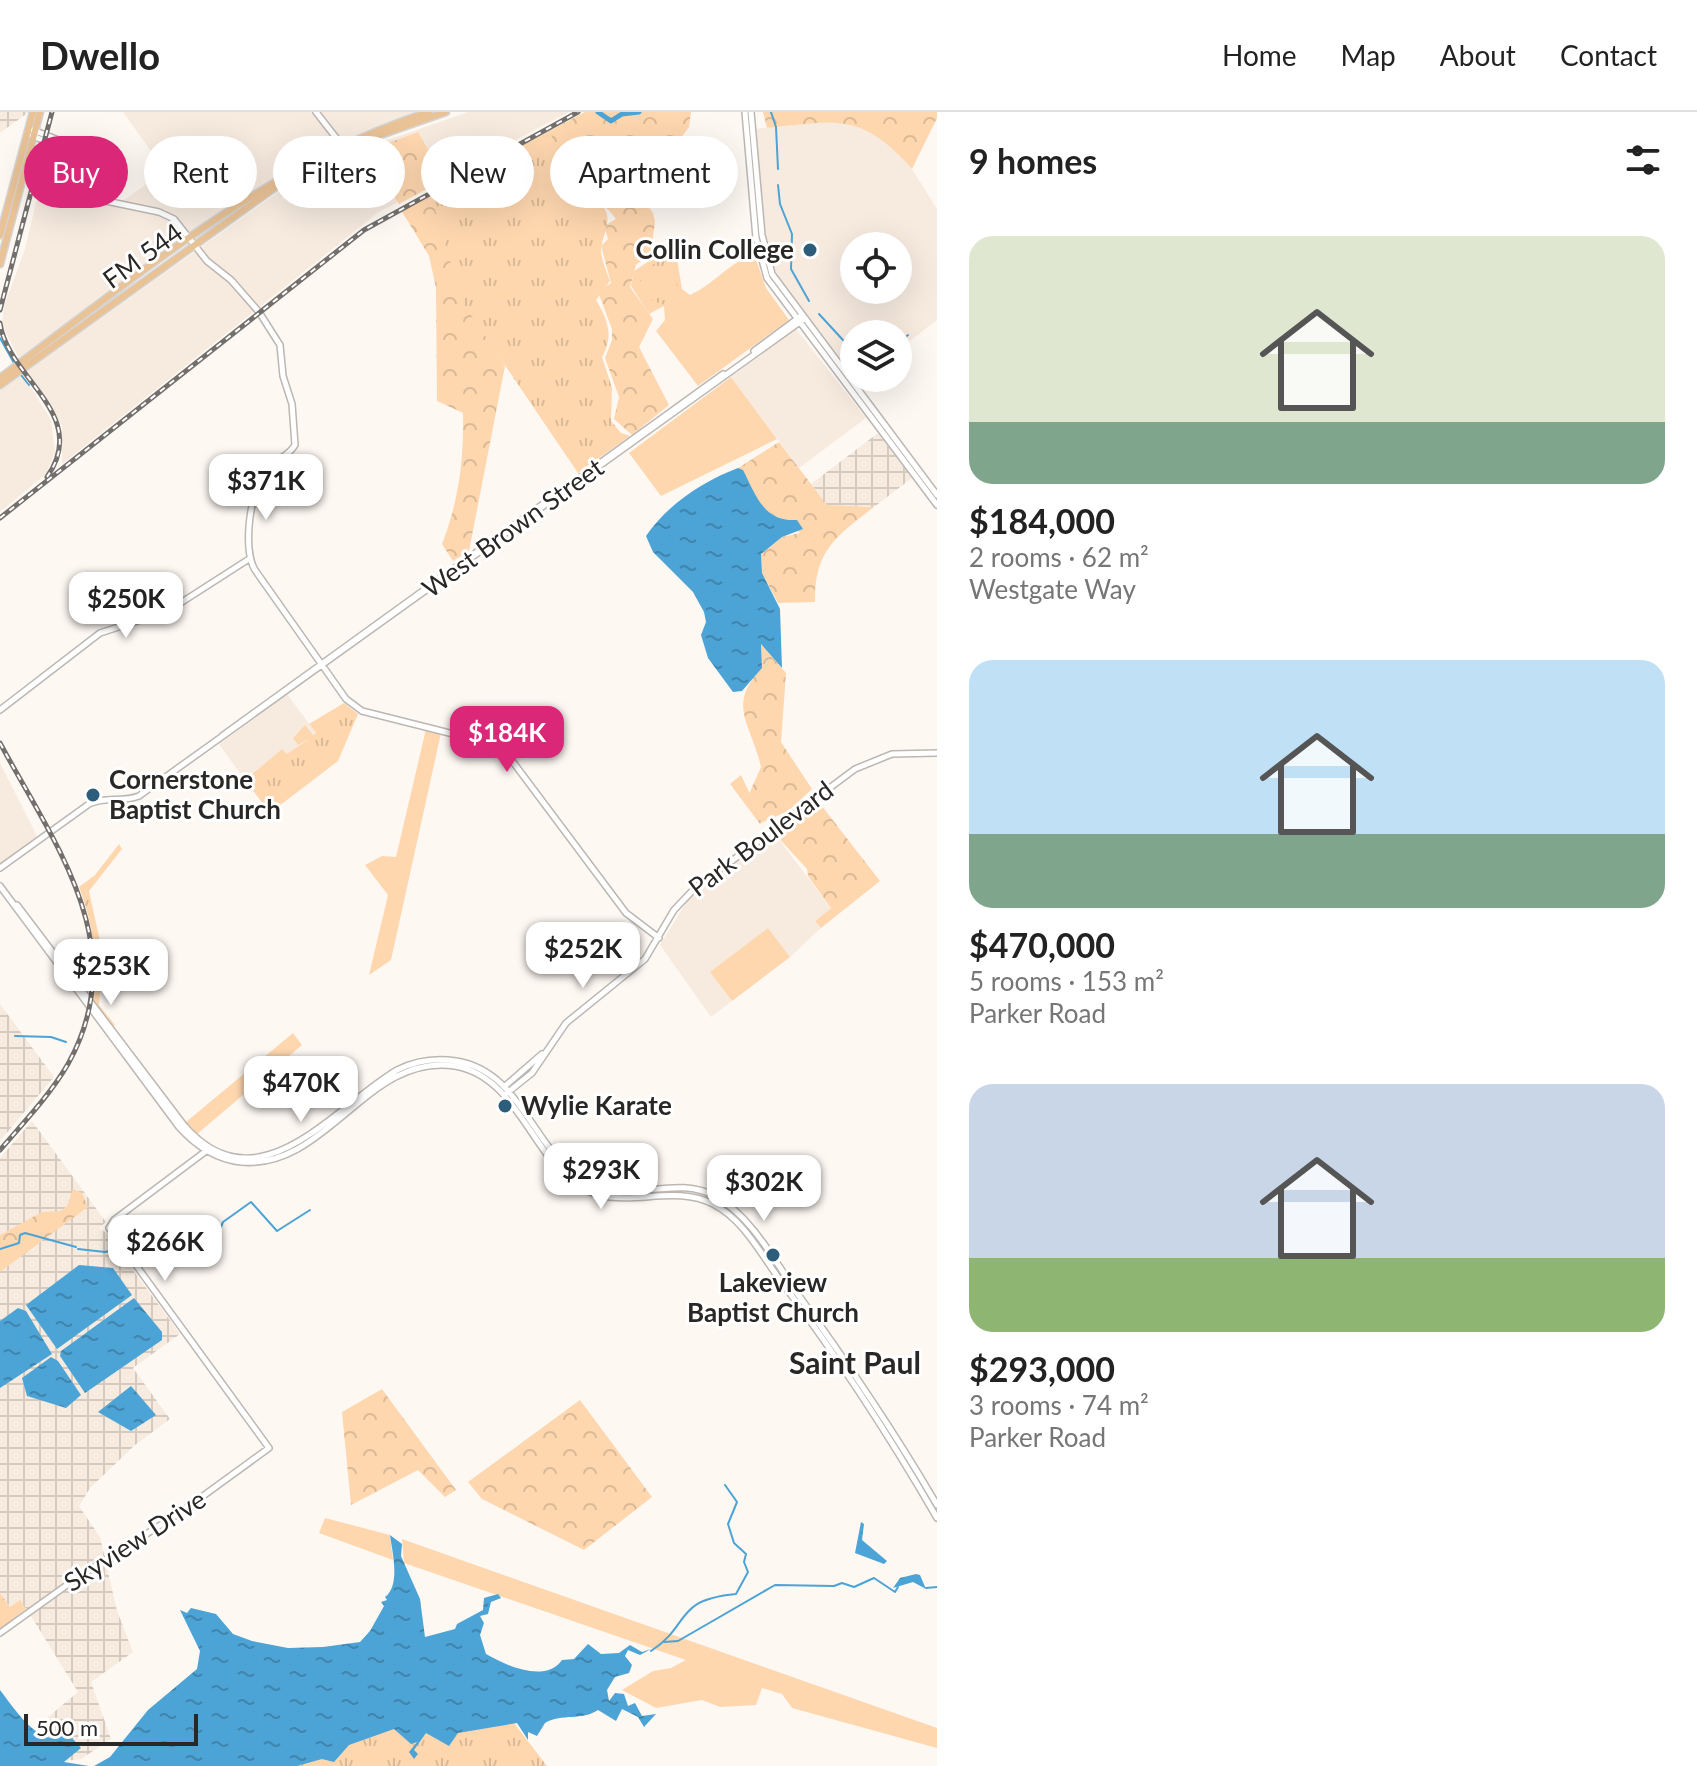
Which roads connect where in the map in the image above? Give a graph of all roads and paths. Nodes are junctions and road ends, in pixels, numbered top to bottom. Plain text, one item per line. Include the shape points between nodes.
1 (33, 112) edge
2 (40, 112) edge
3 (316, 112) edge
4 (429, 112) edge
5 (446, 112) edge
6 (745, 112) edge
7 (751, 112) edge
8 (31, 132) junction
9 (335, 136) edge
10 (371, 136) edge
11 (376, 136) edge
12 (18, 180) junction
13 (755, 180) junction
14 (273, 186) edge
15 (0, 235) edge
16 (193, 241) junction
17 (0, 264) edge
18 (800, 320) junction
19 (48, 347) junction
20 (758, 349) junction
21 (750, 359) junction
22 (0, 378) edge
23 (0, 385) edge
24 (861, 399) junction
25 (937, 495) edge
26 (937, 505) edge
27 (528, 515) junction
28 (505, 529) junction
29 (493, 542) dead end
30 (249, 559) junction
31 (447, 574) junction
32 (321, 665) junction
33 (0, 710) edge
34 (937, 753) edge
35 (0, 868) edge
36 (0, 884) edge
37 (659, 938) junction
38 (505, 1091) junction
39 (208, 1149) junction
40 (937, 1505) edge
41 (937, 1518) edge
42 (0, 1633) edge

1 - 8 main road
2 - 8 main road
3 - 9 main road
4 - 10 main road, FM 544 / FM 544
5 - 11 main road, FM 544 / FM 544
6 - 13 main road
7 - 13 main road
8 - 12 main road
8 - 16 main road via 70,151 106,201 168,215
12 - 15 main road
12 - 17 main road
13 - 18 main road via 770,284
14 - 16 main road, FM 544 / FM 544
16 - 19 main road, FM 544 / FM 544
16 - 30 main road via 276,335 293,424 294,447 268,469 257,488
18 - 20 main road, West Brown Street
18 - 21 main road, West Brown Street
18 - 24 main road
19 - 22 main road, FM 544 / FM 544
19 - 23 main road, FM 544 / FM 544
20 - 21 main road
20 - 27 main road, West Brown Street
21 - 27 main road, West Brown Street
24 - 25 main road
24 - 26 main road
27 - 28 main road, West Brown Street
27 - 31 main road, West Brown Street
28 - 29 main road
28 - 31 main road, West Brown Street
30 - 32 main road
30 - 33 main road via 168,611 100,633
31 - 32 main road, West Brown Street
32 - 35 main road, West Brown Street via 139,796 89,804
32 - 37 main road via 362,711 501,746 623,910
34 - 37 main road, Park Boulevard via 908,752 854,769 688,894
36 - 39 main road via 183,1124
37 - 38 main road, Park Boulevard via 635,968 566,1023 532,1073
38 - 39 main road via 487,1072 462,1062 419,1062 392,1073 283,1151 236,1157
38 - 40 main road via 565,1166 591,1184 625,1193 698,1190 736,1211 874,1400
38 - 41 main road via 549,1158 581,1188 613,1199 696,1197 730,1215 858,1388
39 - 42 main road, Skyview Drive via 114,1220 110,1230 269,1448

